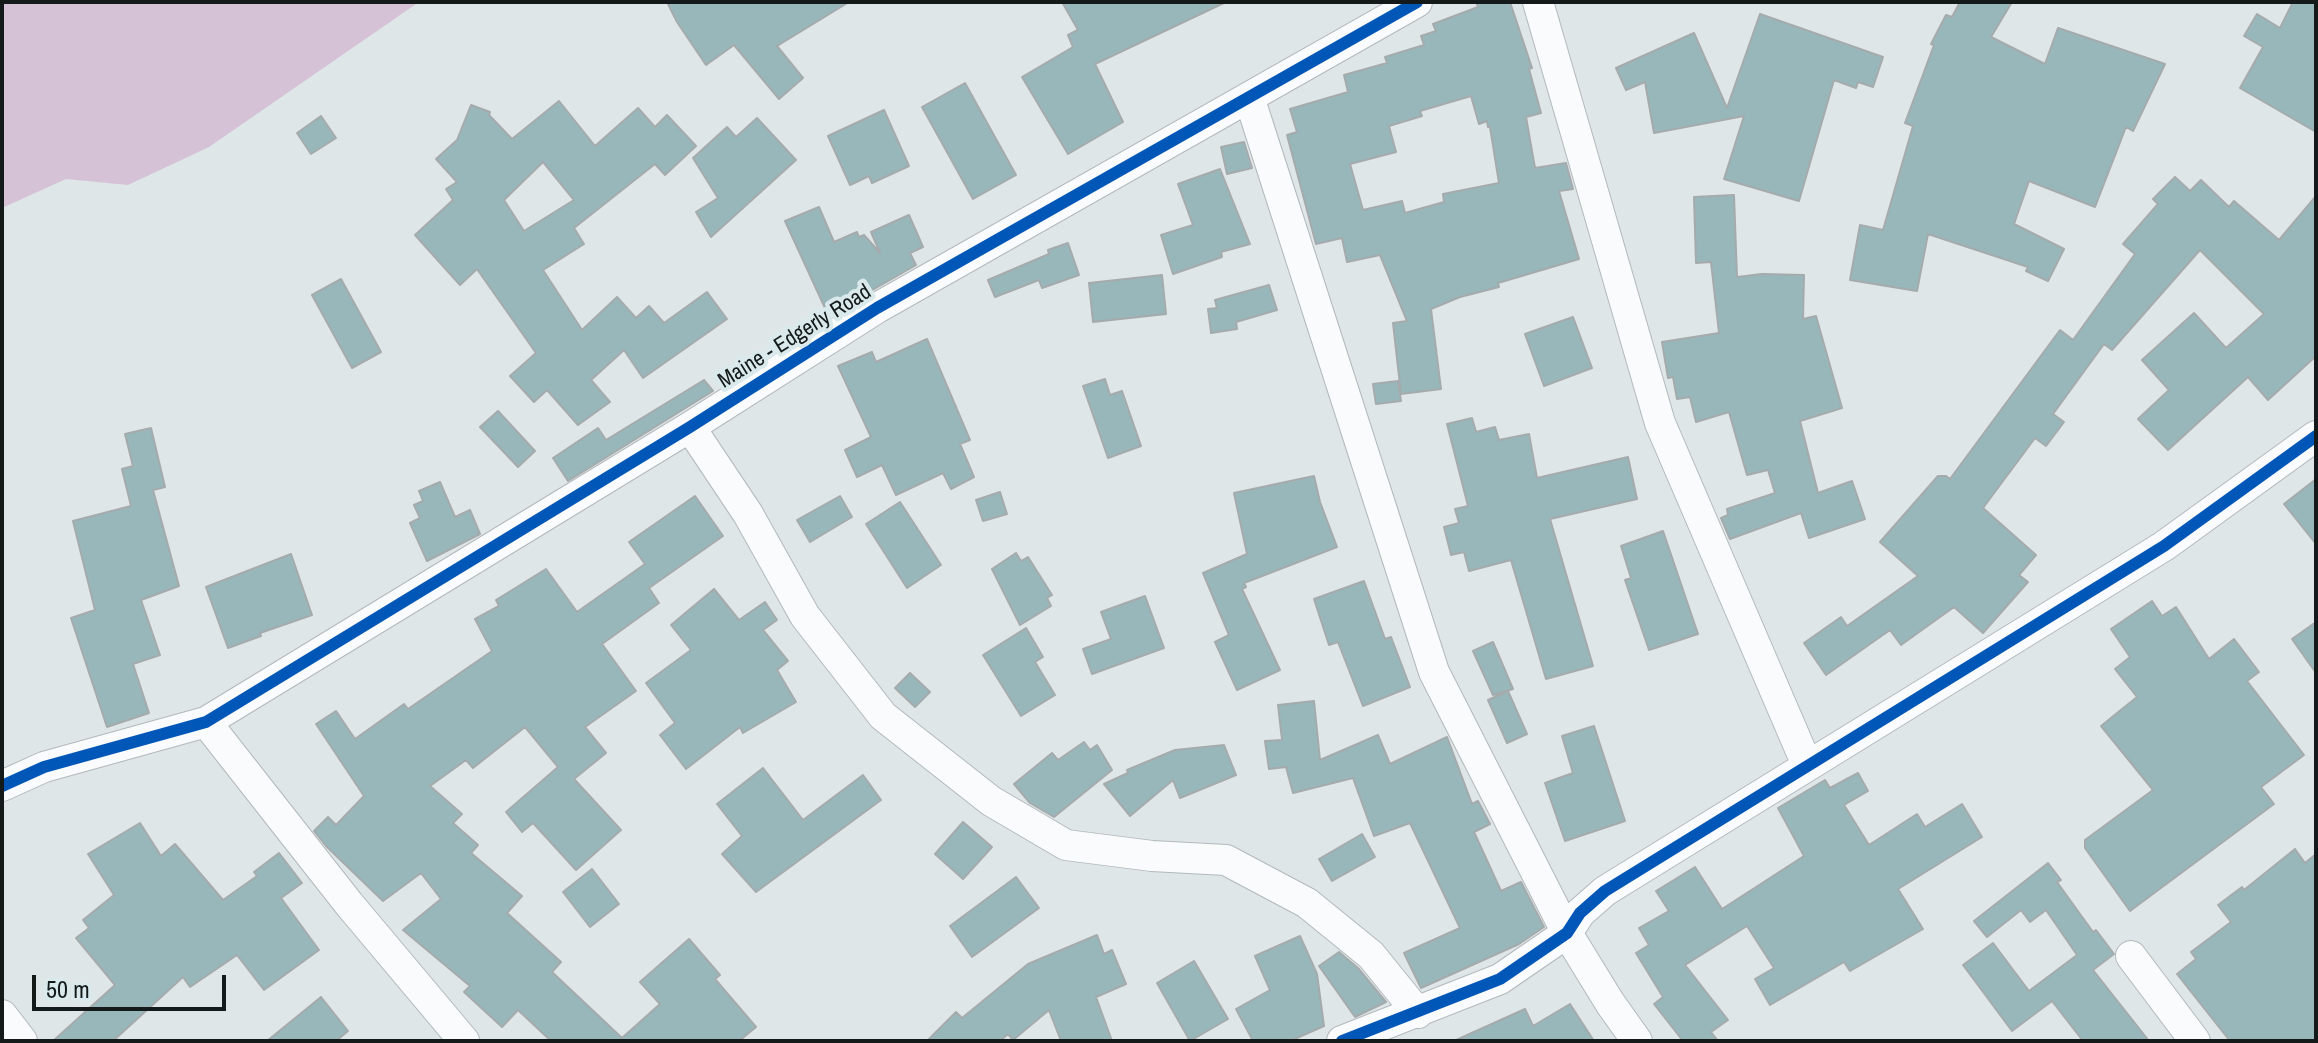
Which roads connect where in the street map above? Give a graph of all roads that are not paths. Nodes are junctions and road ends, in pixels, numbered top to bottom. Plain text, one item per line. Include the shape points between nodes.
1 (1417, 2) edge
2 (1538, 2) edge
3 (1249, 97) junction
4 (690, 427) junction
5 (2316, 436) edge
6 (206, 722) junction
7 (1807, 765) junction
8 (2, 786) edge
9 (1567, 933) junction
10 (2131, 956) dead end
11 (1418, 1013) junction
12 (2, 1015) edge
13 (22, 1041) edge
14 (464, 1041) edge
15 (1342, 1041) edge
16 (1637, 1041) edge
17 (2195, 1041) edge

1 - 3 street, Maine - Edgerly Road
2 - 7 street via 1660,423
3 - 4 street, Maine - Edgerly Road via 877,308
3 - 9 street via 1434,672
4 - 6 street, Maine - Edgerly Road
4 - 11 street via 748,514 805,616 883,716 991,801 1066,845 1226,860 1307,903 1371,955
5 - 7 street via 2164,546
6 - 8 street, Maine - Edgerly Road via 44,767
6 - 14 street
7 - 9 street via 1605,891
9 - 11 street via 1500,979
9 - 16 street
10 - 17 street
11 - 15 street
12 - 13 street

